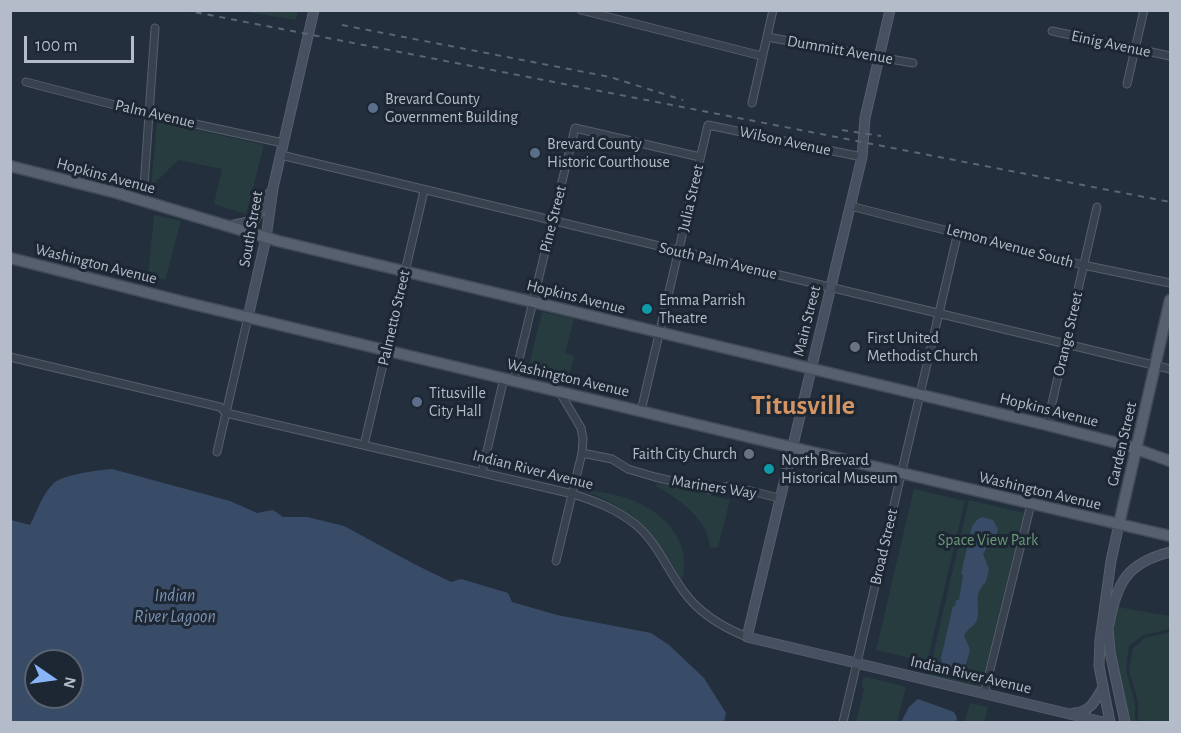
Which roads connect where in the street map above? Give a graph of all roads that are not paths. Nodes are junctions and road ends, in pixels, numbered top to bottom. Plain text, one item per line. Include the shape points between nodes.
1 (314, 10) edge
2 (581, 10) edge
3 (772, 10) edge
4 (890, 10) edge
5 (1144, 10) edge
6 (601, 13) edge
7 (156, 28) dead end
8 (1052, 31) dead end
9 (766, 37) junction
10 (1135, 49) junction
11 (762, 56) junction
12 (1170, 56) edge
13 (879, 57) junction
14 (913, 63) dead end
15 (27, 82) dead end
16 (1127, 84) dead end
17 (752, 103) dead end
18 (149, 114) junction
19 (708, 125) joint
20 (283, 143) junction
21 (281, 155) junction
22 (700, 157) junction
23 (862, 157) junction
24 (10, 166) edge
25 (273, 188) junction
26 (424, 191) junction
27 (143, 201) junction
28 (850, 206) junction
29 (1097, 207) dead end
30 (552, 221) junction
31 (228, 226) junction
32 (958, 232) junction
33 (266, 238) junction
34 (679, 252) junction
35 (10, 258) edge
36 (1083, 265) junction
37 (406, 271) junction
38 (1170, 283) edge
39 (830, 288) junction
40 (1170, 300) edge
41 (533, 302) junction
42 (938, 314) junction
43 (248, 317) junction
44 (659, 332) junction
45 (1065, 345) junction
46 (387, 350) junction
47 (10, 357) edge
48 (1155, 366) junction
49 (811, 369) junction
50 (1170, 369) edge
51 (509, 379) junction
52 (559, 391) junction
53 (920, 395) junction
54 (641, 411) junction
55 (226, 413) junction
56 (1047, 425) junction
57 (364, 444) junction
58 (792, 448) junction
59 (1137, 448) junction
60 (217, 452) dead end
61 (582, 453) junction
62 (1170, 461) edge
63 (482, 472) junction
64 (901, 473) junction
65 (573, 494) junction
66 (779, 498) junction
67 (1031, 504) junction
68 (1119, 524) junction
69 (1170, 536) edge
70 (1170, 552) edge
71 (556, 561) dead end
72 (1105, 596) junction
73 (1108, 629) junction
74 (747, 637) junction
75 (857, 662) junction
76 (1102, 688) junction
77 (984, 694) junction
78 (1065, 713) junction
79 (1124, 722) edge
80 (843, 723) edge
81 (1103, 723) edge
82 (1110, 723) edge

1 - 20 street, South Street
2 - 6 street, Dummitt Avenue
3 - 9 street
4 - 13 street, Main Street
5 - 10 street
6 - 11 street, Dummitt Avenue
7 - 18 street
8 - 10 street, Einig Avenue
9 - 11 street
9 - 13 street, Dummitt Avenue
10 - 12 street, Einig Avenue
10 - 16 street
11 - 17 street
13 - 14 street, Dummitt Avenue
13 - 23 street, Main Street via 865,118
15 - 18 street, Palm Avenue
18 - 20 street, Palm Avenue
18 - 27 street
19 - 22 street, Julia Street
19 - 23 street, Wilson Avenue
20 - 21 street, South Street
21 - 25 street, South Street
21 - 26 street, South Palm Avenue
22 - 30 street, Pine Street via 575,128
22 - 34 street, Julia Street
23 - 28 street, Main Street
24 - 27 main road, Hopkins Avenue
25 - 31 street via 254,220
25 - 33 street, South Street
26 - 30 street, South Palm Avenue
26 - 37 street, Palmetto Street
27 - 31 main road, Hopkins Avenue
28 - 32 street, Lemon Avenue South
28 - 39 street, Main Street
29 - 36 street, Orange Street
30 - 34 street, South Palm Avenue
30 - 41 street, Pine Street
31 - 33 main road, Hopkins Avenue
32 - 36 street, Lemon Avenue South
32 - 42 street, Broad Street
33 - 37 main road, Hopkins Avenue
33 - 43 street, South Street
34 - 39 street, South Palm Avenue
34 - 44 street, Julia Street
35 - 43 main road, Washington Avenue
36 - 38 street, Lemon Avenue South
36 - 45 street, Orange Street
37 - 41 main road, Hopkins Avenue
37 - 46 street, Palmetto Street
39 - 42 street, South Palm Avenue
39 - 49 street, Main Street
40 - 48 main road, Garden Street
41 - 44 main road, Hopkins Avenue
41 - 51 street, Pine Street
42 - 45 street, South Palm Avenue
42 - 53 street, Broad Street
43 - 46 main road, Washington Avenue
43 - 55 street, South Street
44 - 49 main road, Hopkins Avenue
44 - 54 street, Julia Street
45 - 48 street, South Palm Avenue
45 - 56 street, Orange Street
46 - 51 main road, Washington Avenue
46 - 57 street, Palmetto Street
47 - 55 street, Indian River Avenue via 220,407
48 - 50 street, South Palm Avenue
48 - 59 main road, Garden Street
49 - 53 main road, Hopkins Avenue
49 - 58 street, Main Street
51 - 52 main road, Washington Avenue
51 - 63 street, Pine Street
52 - 54 main road, Washington Avenue
52 - 61 street via 581,428
53 - 56 main road, Hopkins Avenue
53 - 64 street, Broad Street
54 - 58 main road, Washington Avenue
55 - 57 street, Indian River Avenue
55 - 60 street, South Street
56 - 59 main road, Hopkins Avenue
57 - 63 street, Indian River Avenue
58 - 64 main road, Washington Avenue
58 - 66 street, Main Street
59 - 62 main road, Hopkins Avenue
59 - 68 main road, Garden Street
61 - 65 street
61 - 66 street, Mariners Way via 612,459 628,470 665,480 710,490 730,486
63 - 65 street, Indian River Avenue
64 - 67 main road, Washington Avenue
64 - 75 street, Broad Street
65 - 71 street
65 - 74 street, Indian River Avenue via 619,512 636,525 704,615
66 - 74 street, Main Street
67 - 68 main road, Washington Avenue
67 - 77 street
68 - 69 main road, Washington Avenue
68 - 72 street, Garden Street
70 - 73 street via 1138,564 1120,584
72 - 73 street, Garden Street
72 - 76 street, Garden Street via 1099,666
73 - 79 street, Garden Street
74 - 75 street, Indian River Avenue
75 - 77 street, Indian River Avenue
75 - 80 street, Broad Street
76 - 78 street via 1095,702 1081,713
76 - 82 street, Garden Street
77 - 78 street, Indian River Avenue
78 - 81 street, Indian River Avenue

